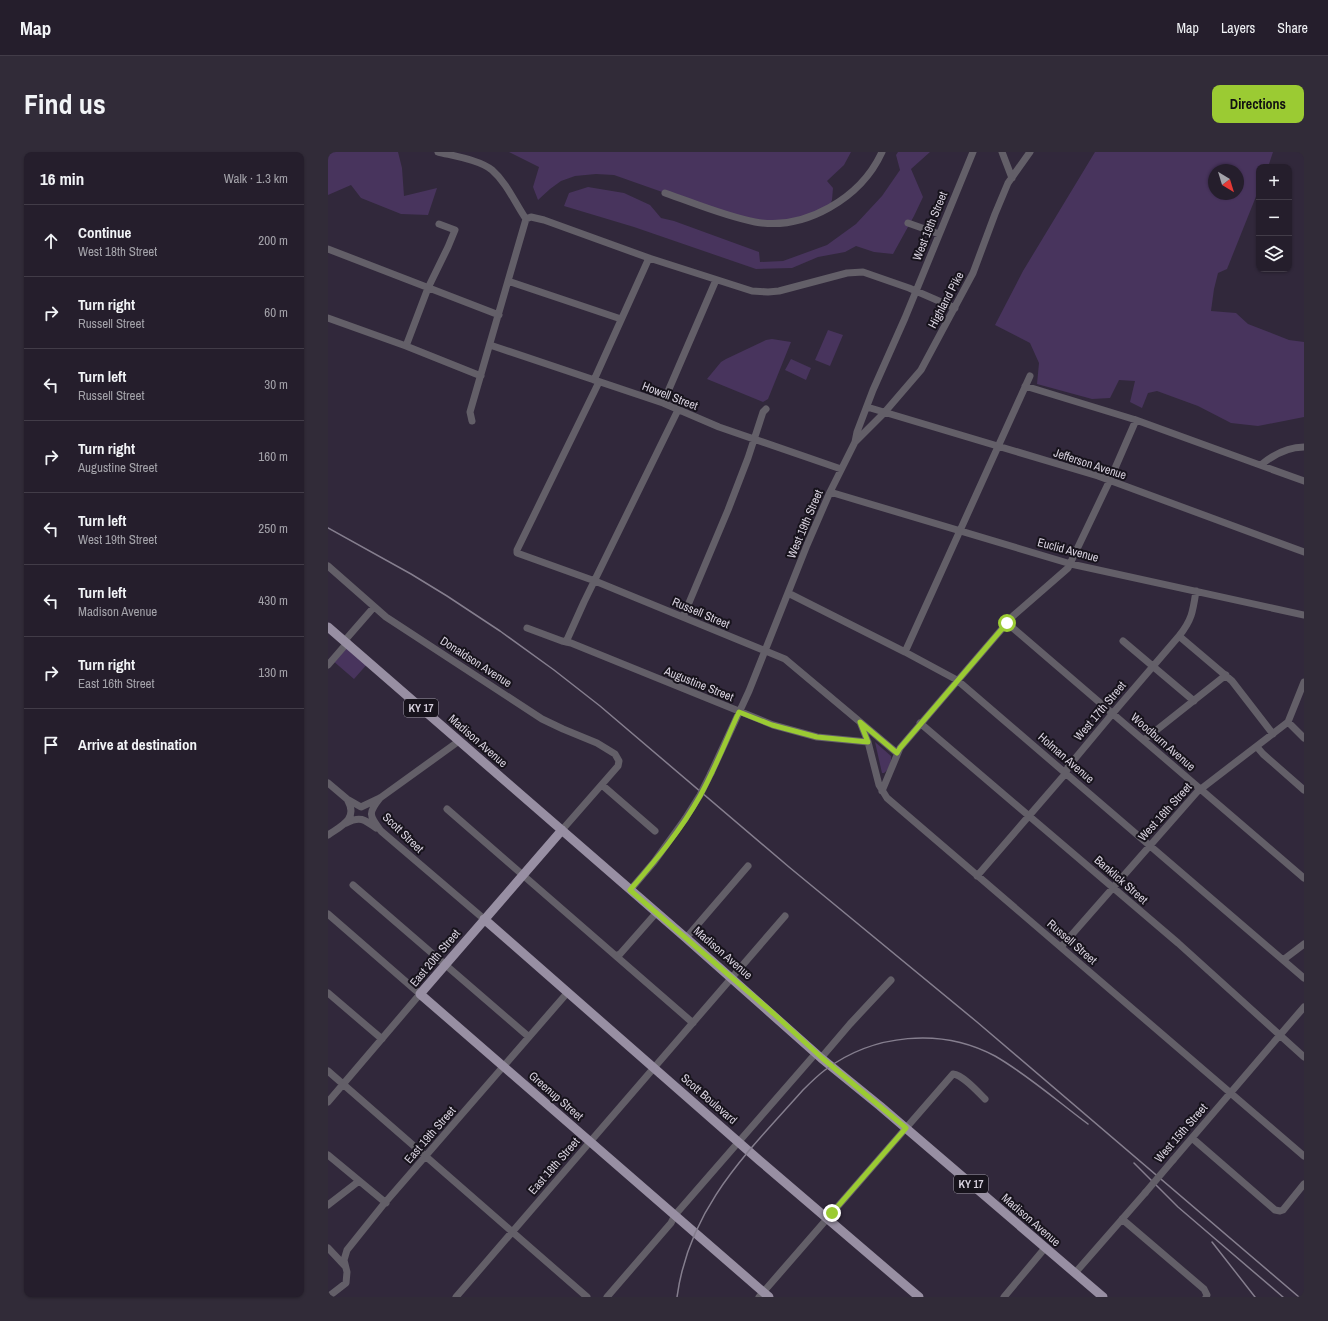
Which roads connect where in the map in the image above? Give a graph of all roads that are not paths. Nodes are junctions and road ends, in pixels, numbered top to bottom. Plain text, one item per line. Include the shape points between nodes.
1 (438, 152) edge
2 (882, 152) edge
3 (973, 152) edge
4 (1002, 152) edge
5 (1030, 152) edge
6 (1012, 178) junction
7 (665, 193) dead end
8 (526, 219) junction
9 (908, 222) dead end
10 (439, 224) dead end
11 (939, 234) junction
12 (328, 249) edge
13 (649, 258) junction
14 (716, 280) junction
15 (508, 281) junction
16 (428, 288) junction
17 (916, 291) junction
18 (955, 308) junction
19 (499, 315) junction
20 (328, 318) edge
21 (621, 319) junction
22 (406, 346) junction
23 (490, 346) junction
24 (481, 376) junction
25 (1030, 376) dead end
26 (596, 381) junction
27 (1025, 386) junction
28 (663, 404) junction
29 (866, 408) junction
30 (766, 409) dead end
31 (678, 410) junction
32 (884, 413) junction
33 (1136, 420) junction
34 (472, 421) dead end
35 (755, 440) junction
36 (855, 442) junction
37 (998, 446) junction
38 (1304, 447) edge
39 (1261, 465) junction
40 (841, 469) junction
41 (1304, 481) edge
42 (1109, 482) junction
43 (830, 492) junction
44 (959, 532) junction
45 (1304, 552) edge
46 (1071, 564) junction
47 (328, 566) edge
48 (595, 581) junction
49 (1196, 591) junction
50 (788, 592) junction
51 (374, 607) junction
52 (1304, 615) edge
53 (683, 617) junction
54 (1007, 623) junction
55 (328, 626) edge
56 (527, 628) dead end
57 (1179, 636) junction
58 (1123, 641) dead end
59 (566, 642) junction
60 (347, 643) junction
61 (765, 651) junction
62 (905, 652) junction
63 (328, 665) edge
64 (1153, 666) junction
65 (1226, 675) junction
66 (957, 680) junction
67 (1304, 682) edge
68 (1194, 701) junction
69 (739, 712) junction
70 (1112, 713) junction
71 (860, 722) junction
72 (1288, 722) junction
73 (920, 723) junction
74 (1273, 734) junction
75 (1304, 738) edge
76 (1144, 740) junction
77 (459, 741) junction
78 (868, 742) junction
79 (1257, 747) junction
80 (897, 753) junction
81 (1066, 773) junction
82 (328, 784) edge
83 (602, 785) junction
84 (1201, 789) junction
85 (1304, 790) edge
86 (882, 791) junction
87 (380, 798) junction
88 (347, 800) junction
89 (447, 809) dead end
90 (1029, 816) junction
91 (340, 827) junction
92 (562, 830) junction
93 (381, 831) junction
94 (655, 831) dead end
95 (328, 836) edge
96 (1150, 845) junction
97 (748, 866) dead end
98 (523, 874) junction
99 (977, 876) junction
100 (1304, 878) edge
101 (354, 885) dead end
102 (1113, 888) junction
103 (630, 890) junction
104 (657, 912) junction
105 (328, 914) edge
106 (785, 916) dead end
107 (484, 920) junction
108 (686, 938) junction
109 (1304, 944) edge
110 (1061, 947) junction
111 (616, 956) junction
112 (1282, 960) junction
113 (445, 965) junction
114 (732, 978) junction
115 (1304, 978) edge
116 (891, 980) dead end
117 (568, 992) junction
118 (328, 993) edge
119 (420, 994) junction
120 (1304, 1007) edge
121 (693, 1024) junction
122 (1280, 1035) junction
123 (529, 1038) junction
124 (382, 1039) junction
125 (819, 1055) junction
126 (1304, 1057) edge
127 (504, 1067) junction
128 (654, 1067) junction
129 (328, 1071) edge
130 (343, 1084) junction
131 (1230, 1094) junction
132 (985, 1099) dead end
133 (328, 1102) edge
134 (906, 1128) junction
135 (1192, 1138) junction
136 (590, 1141) junction
137 (739, 1142) junction
138 (328, 1155) edge
139 (1304, 1156) edge
140 (426, 1157) junction
141 (359, 1181) junction
142 (1304, 1184) edge
143 (386, 1203) junction
144 (328, 1205) edge
145 (675, 1215) junction
146 (827, 1218) junction
147 (1122, 1220) junction
148 (512, 1232) junction
149 (328, 1248) edge
150 (1045, 1248) junction
151 (345, 1266) junction
152 (1075, 1273) junction
153 (764, 1295) edge
154 (1206, 1296) edge
155 (328, 1297) edge
156 (456, 1297) edge
157 (587, 1297) edge
158 (607, 1297) edge
159 (919, 1297) edge
160 (1004, 1297) edge
161 (1103, 1297) edge

1 - 8 street via 492,170
2 - 7 street via 864,180 841,200 816,214 785,222 756,222 743,219
3 - 11 street, West 19th Street
4 - 6 street
5 - 6 street, Highland Pike
6 - 18 street, Highland Pike via 994,214 973,273
8 - 13 street via 531,216 544,220
8 - 15 street
9 - 11 street
10 - 16 street via 455,230
11 - 17 street, West 19th Street
12 - 16 street
13 - 14 street
13 - 21 street
14 - 17 street via 752,291 768,292 856,272
14 - 28 street
15 - 19 street
15 - 21 street
16 - 19 street
16 - 22 street
17 - 18 street
17 - 29 street, West 19th Street
18 - 32 street, Highland Pike via 921,370
19 - 23 street
20 - 22 street
21 - 26 street
22 - 24 street
23 - 24 street
23 - 26 street, Howell Street
24 - 34 street via 470,412
25 - 27 street
26 - 28 street, Howell Street
26 - 48 street, Russell Street via 579,423 517,550 517,554
27 - 33 street
27 - 37 street
28 - 31 street, Howell Street
29 - 32 street, Jefferson Avenue
29 - 36 street, West 19th Street
30 - 35 street
31 - 35 street, Howell Street
31 - 48 street
32 - 36 street, Highland Pike
32 - 37 street, Jefferson Avenue
33 - 39 street
33 - 42 street
35 - 40 street, Howell Street
35 - 53 street
36 - 40 street, West 19th Street
37 - 42 street, Jefferson Avenue via 1098,476
37 - 44 street
38 - 39 street via 1294,447 1273,455
39 - 41 street
40 - 43 street, West 19th Street
42 - 45 street, Jefferson Avenue
42 - 46 street
43 - 44 street, Euclid Avenue
43 - 50 street, West 19th Street
44 - 46 street, Euclid Avenue
44 - 62 street
46 - 49 street, Euclid Avenue
46 - 54 street
47 - 51 street, Donaldson Avenue
48 - 53 street, Russell Street
48 - 59 street
49 - 52 street, Euclid Avenue
49 - 57 street, West 17th Street via 1190,619
50 - 61 street, West 19th Street
50 - 62 street, Holman Avenue
51 - 60 street via 347,638
51 - 83 street, Donaldson Avenue via 542,719 597,743 615,754 619,761 618,766
53 - 61 street, Russell Street
54 - 66 street
54 - 70 street, Woodburn Avenue
55 - 60 main road, Madison Avenue / KY 17
56 - 59 street, Augustine Street
57 - 64 street, West 17th Street
57 - 65 street
58 - 64 street
59 - 69 street, Augustine Street
60 - 63 street
60 - 77 main road, Madison Avenue / KY 17
61 - 69 street, West 19th Street
61 - 71 street, Russell Street via 785,659
62 - 66 street, Holman Avenue
64 - 68 street
64 - 70 street, West 17th Street
65 - 68 street
65 - 74 street
66 - 73 street
66 - 81 street, Holman Avenue
67 - 72 street, West 16th Street
68 - 76 street
69 - 78 street, Augustine Street via 772,725 817,737
69 - 103 street, West 19th Street, bridge via 700,795 654,862
70 - 76 street, Woodburn Avenue
70 - 81 street, West 17th Street via 1068,767
71 - 78 street, Russell Street
71 - 80 street, Russell Street
72 - 74 street, West 16th Street
72 - 75 street
73 - 80 street
73 - 90 street, Banklick Street
74 - 79 street, West 16th Street
76 - 84 street, Woodburn Avenue
77 - 87 street
77 - 92 main road, Madison Avenue / KY 17
78 - 86 street, Russell Street
79 - 84 street, West 16th Street
79 - 85 street
80 - 86 street
81 - 90 street, West 17th Street
81 - 96 street, Holman Avenue
82 - 88 street, Scott Street
83 - 92 street
83 - 94 street
84 - 96 street, West 16th Street
84 - 100 street, Woodburn Avenue
86 - 99 street, Russell Street via 899,809
87 - 88 street, Scott Street via 361,807
87 - 93 street, Scott Street via 372,808 371,814
88 - 91 street via 352,808 352,814
89 - 98 street
90 - 99 street, West 17th Street
90 - 102 street, Banklick Street
91 - 93 street via 360,819
91 - 95 street
92 - 98 main road, East 20th Street
92 - 103 main road, Madison Avenue / KY 17
93 - 107 street, Scott Street
96 - 102 street, West 16th Street
96 - 112 street, Holman Avenue
97 - 108 street
98 - 107 main road, East 20th Street
98 - 111 street
99 - 110 street, Russell Street
101 - 113 street
102 - 110 street, West 16th Street
102 - 122 street, Banklick Street via 1190,953
103 - 104 main road, Madison Avenue / KY 17
104 - 108 main road, Madison Avenue / KY 17
104 - 111 street
105 - 119 street, Greenup Street
106 - 114 street, East 18th Street
107 - 113 main road, East 20th Street
107 - 117 main road, Scott Boulevard
108 - 114 main road, Madison Avenue / KY 17
109 - 112 street
110 - 131 street, Russell Street
111 - 121 street
112 - 115 street, Holman Avenue
113 - 119 main road, East 20th Street
113 - 123 street
114 - 121 street, East 18th Street
114 - 125 main road, Madison Avenue / KY 17
116 - 125 street
117 - 123 street, East 19th Street
117 - 128 main road, Scott Boulevard
118 - 124 street
119 - 124 street, East 20th Street
119 - 127 main road, Greenup Street
120 - 122 street, West 15th Street
121 - 128 street, East 18th Street
122 - 126 street, Banklick Street
122 - 131 street, West 15th Street
123 - 127 street, East 19th Street
124 - 130 street, East 20th Street
125 - 134 main road, Madison Avenue / KY 17
125 - 137 street
127 - 136 main road, Greenup Street
127 - 140 street, East 19th Street
128 - 136 street, East 18th Street
128 - 137 main road, Scott Boulevard
129 - 130 street
130 - 133 street, East 20th Street
130 - 140 street
131 - 135 street, West 15th Street
131 - 139 street, Russell Street
132 - 134 street via 957,1074 953,1074
134 - 146 street
134 - 150 main road, Madison Avenue / KY 17
135 - 142 street via 1275,1210 1283,1210
135 - 147 street, West 15th Street, bridge
136 - 145 main road, Greenup Street
136 - 148 street, East 18th Street
137 - 145 street
137 - 146 main road, Scott Boulevard
138 - 141 street
140 - 143 street, East 19th Street
140 - 148 street
141 - 143 street
141 - 144 street
143 - 151 street, East 19th Street via 347,1250
145 - 153 main road, Greenup Street
145 - 158 street via 671,1223
146 - 153 street
146 - 159 main road, Scott Boulevard
147 - 152 street, West 15th Street
147 - 154 street via 1204,1289
148 - 156 street, East 18th Street
148 - 157 street
149 - 151 street
150 - 152 main road, Madison Avenue / KY 17
150 - 160 street
151 - 155 street, East 19th Street via 346,1283
152 - 161 main road, Madison Avenue / KY 17

